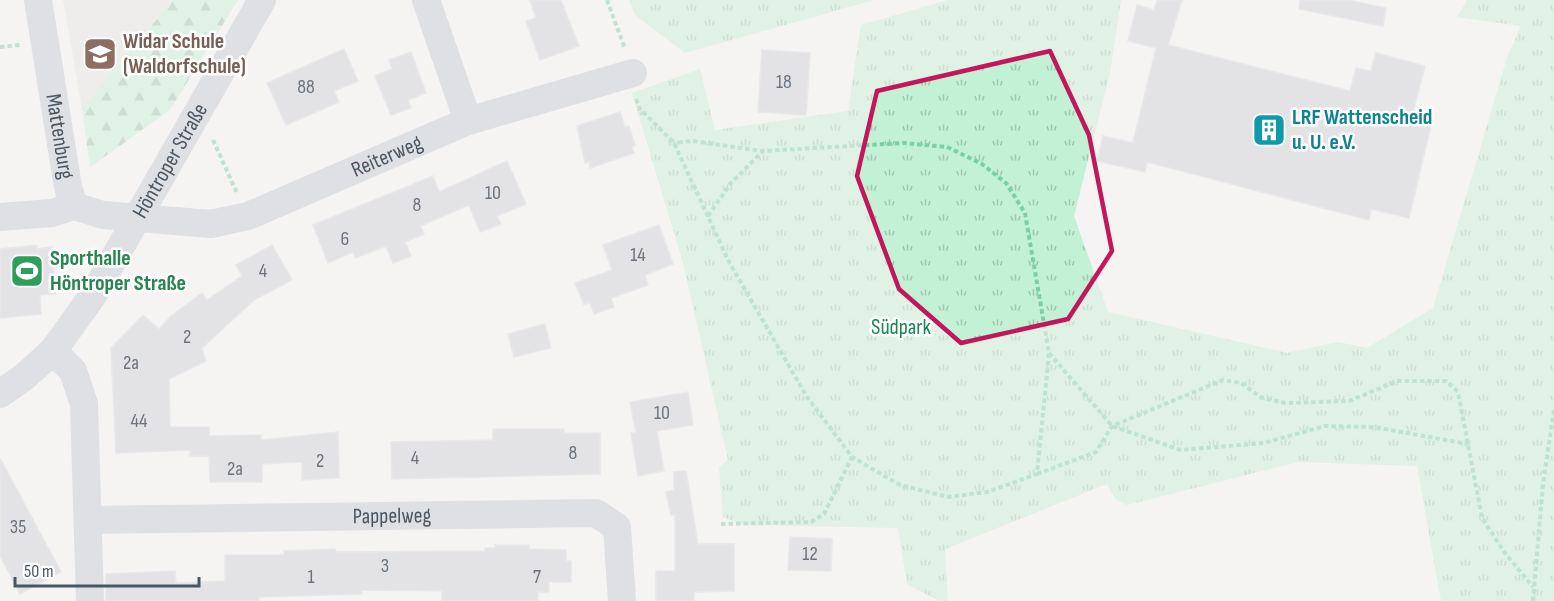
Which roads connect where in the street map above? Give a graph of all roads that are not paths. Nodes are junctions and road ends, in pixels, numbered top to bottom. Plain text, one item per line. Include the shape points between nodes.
1 (38, 0) edge
2 (262, 0) edge
3 (426, 0) edge
4 (633, 73) road end
5 (468, 121) junction
6 (74, 206) junction
7 (0, 217) edge
8 (138, 219) junction
9 (53, 351) junction
10 (0, 394) edge
11 (88, 520) junction
12 (90, 601) edge
13 (622, 601) edge

1 - 6 street, Mattenburg
2 - 8 street, Höntroper Straße
3 - 5 street
4 - 5 street, Reiterweg
5 - 8 street, Reiterweg via 248,216 211,224
6 - 7 street via 52,213
6 - 8 street, Mattenburg via 103,215
8 - 9 street, Höntroper Straße via 93,295
9 - 10 street, Höntroper Straße
9 - 11 street via 73,371 84,404
11 - 12 street
11 - 13 street, Pappelweg via 596,513 617,527

